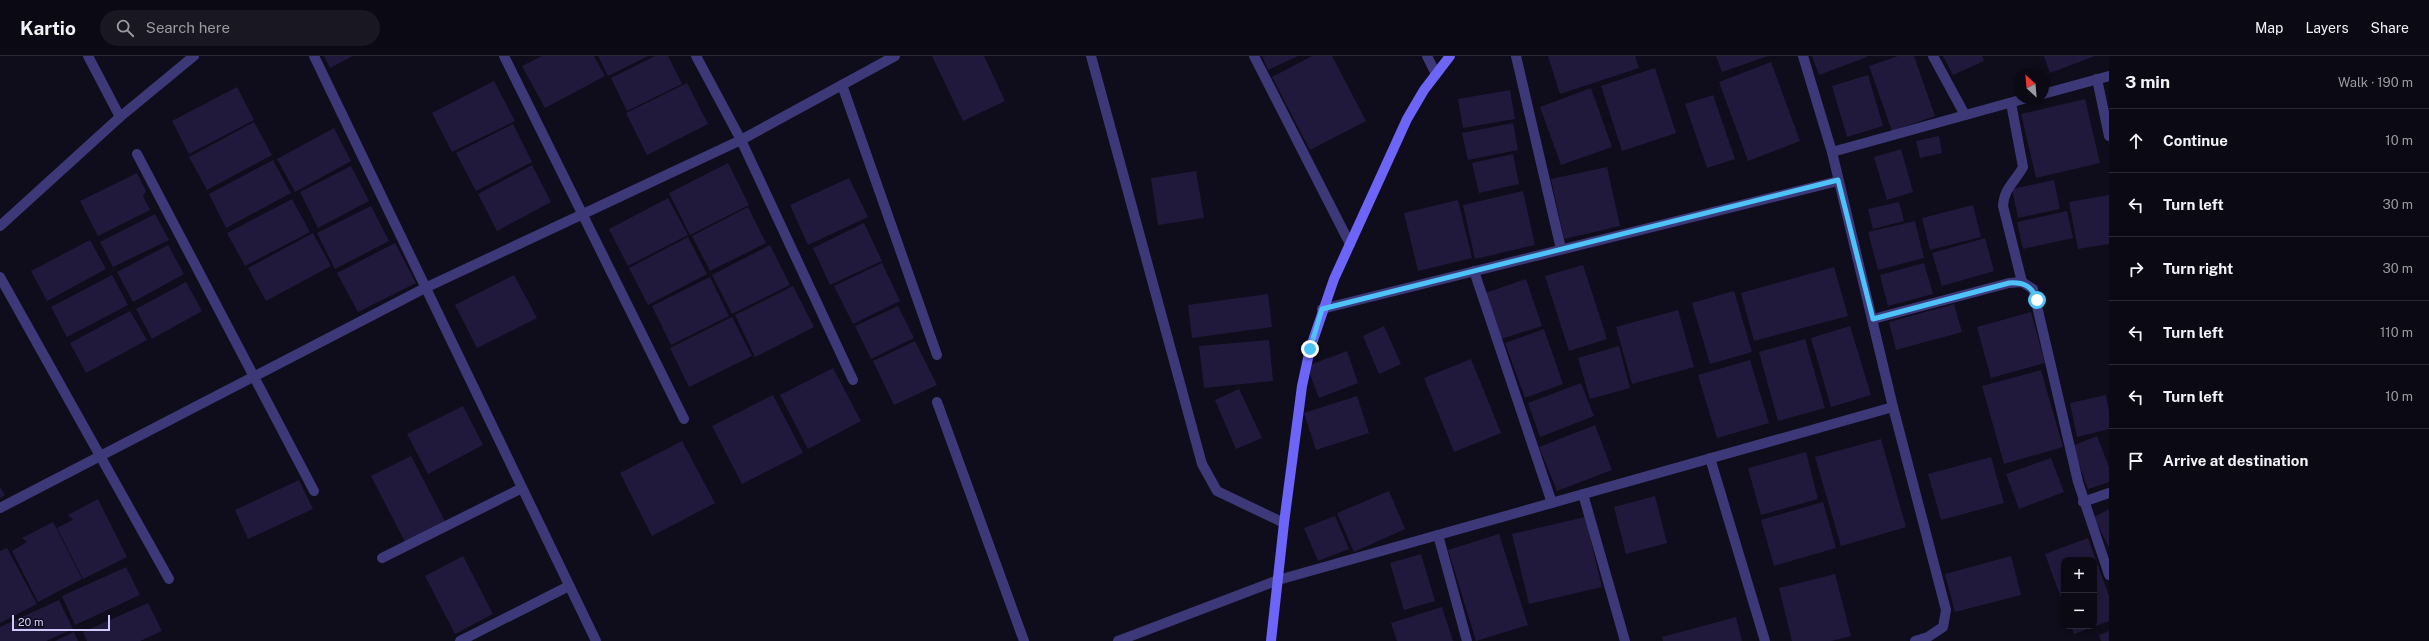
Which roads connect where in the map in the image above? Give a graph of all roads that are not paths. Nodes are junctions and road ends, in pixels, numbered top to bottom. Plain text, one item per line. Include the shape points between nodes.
1 (88, 56) edge
2 (194, 56) edge
3 (314, 56) edge
4 (504, 56) edge
5 (696, 56) edge
6 (895, 56) edge
7 (1091, 56) edge
8 (1254, 56) edge
9 (1428, 56) edge
10 (1450, 56) edge
11 (1516, 56) edge
12 (1803, 56) edge
13 (1933, 56) edge
14 (1436, 74) junction
15 (2109, 76) edge
16 (2097, 78) junction
17 (842, 84) junction
18 (2049, 92) edge
19 (2011, 102) joint
20 (1965, 115) junction
21 (120, 117) junction
22 (2109, 136) edge
23 (741, 140) junction
24 (1832, 152) junction
25 (137, 154) dead end
26 (1838, 180) junction
27 (582, 214) junction
28 (0, 226) edge
29 (1350, 244) junction
30 (1561, 249) junction
31 (1474, 271) junction
32 (0, 277) edge
33 (2022, 282) junction
34 (425, 288) junction
35 (1322, 309) junction
36 (1873, 319) junction
37 (937, 355) dead end
38 (254, 376) junction
39 (853, 380) dead end
40 (937, 402) dead end
41 (1893, 407) junction
42 (684, 419) dead end
43 (100, 456) junction
44 (1710, 458) junction
45 (522, 488) junction
46 (314, 491) dead end
47 (2109, 493) edge
48 (1583, 494) junction
49 (2083, 502) junction
50 (1552, 503) junction
51 (0, 508) edge
52 (1284, 523) junction
53 (1438, 535) junction
54 (382, 558) dead end
55 (2109, 575) edge
56 (169, 579) dead end
57 (1278, 580) junction
58 (569, 586) junction
59 (460, 641) edge
60 (596, 641) edge
61 (1024, 641) edge
62 (1118, 641) edge
63 (1271, 641) edge
64 (1467, 641) edge
65 (1625, 641) edge
66 (1765, 641) edge
67 (1915, 641) edge

1 - 21 street
2 - 21 street
3 - 34 street
4 - 27 street
5 - 23 street
6 - 17 street
7 - 52 street via 1202,464 1217,491
8 - 29 street
9 - 14 street
10 - 14 street
11 - 30 street
12 - 24 street
13 - 20 street
14 - 29 street via 1407,119
15 - 16 street
16 - 18 street
16 - 22 street
17 - 23 street
17 - 37 street
19 - 20 street
19 - 33 street via 2023,167 2008,185 2003,195 2003,206
20 - 24 street
21 - 28 street
23 - 27 street
23 - 39 street
24 - 26 street
25 - 38 street
26 - 30 street
26 - 36 street
27 - 34 street
27 - 42 street
29 - 35 street
30 - 31 street
31 - 35 street
31 - 50 street
32 - 43 street
33 - 36 street via 2009,283
33 - 49 street via 2033,289 2037,300
34 - 38 street
34 - 45 street
35 - 52 street via 1302,386
36 - 41 street
38 - 43 street
38 - 46 street
40 - 61 street
41 - 44 street
41 - 67 street via 1946,610 1943,627 1928,637
43 - 51 street
43 - 56 street
44 - 48 street
44 - 66 street
45 - 54 street
45 - 58 street
47 - 49 street
48 - 50 street
48 - 65 street
49 - 55 street
50 - 53 street
52 - 57 street
53 - 57 street
53 - 64 street
57 - 62 street
57 - 63 street
58 - 59 street
58 - 60 street

